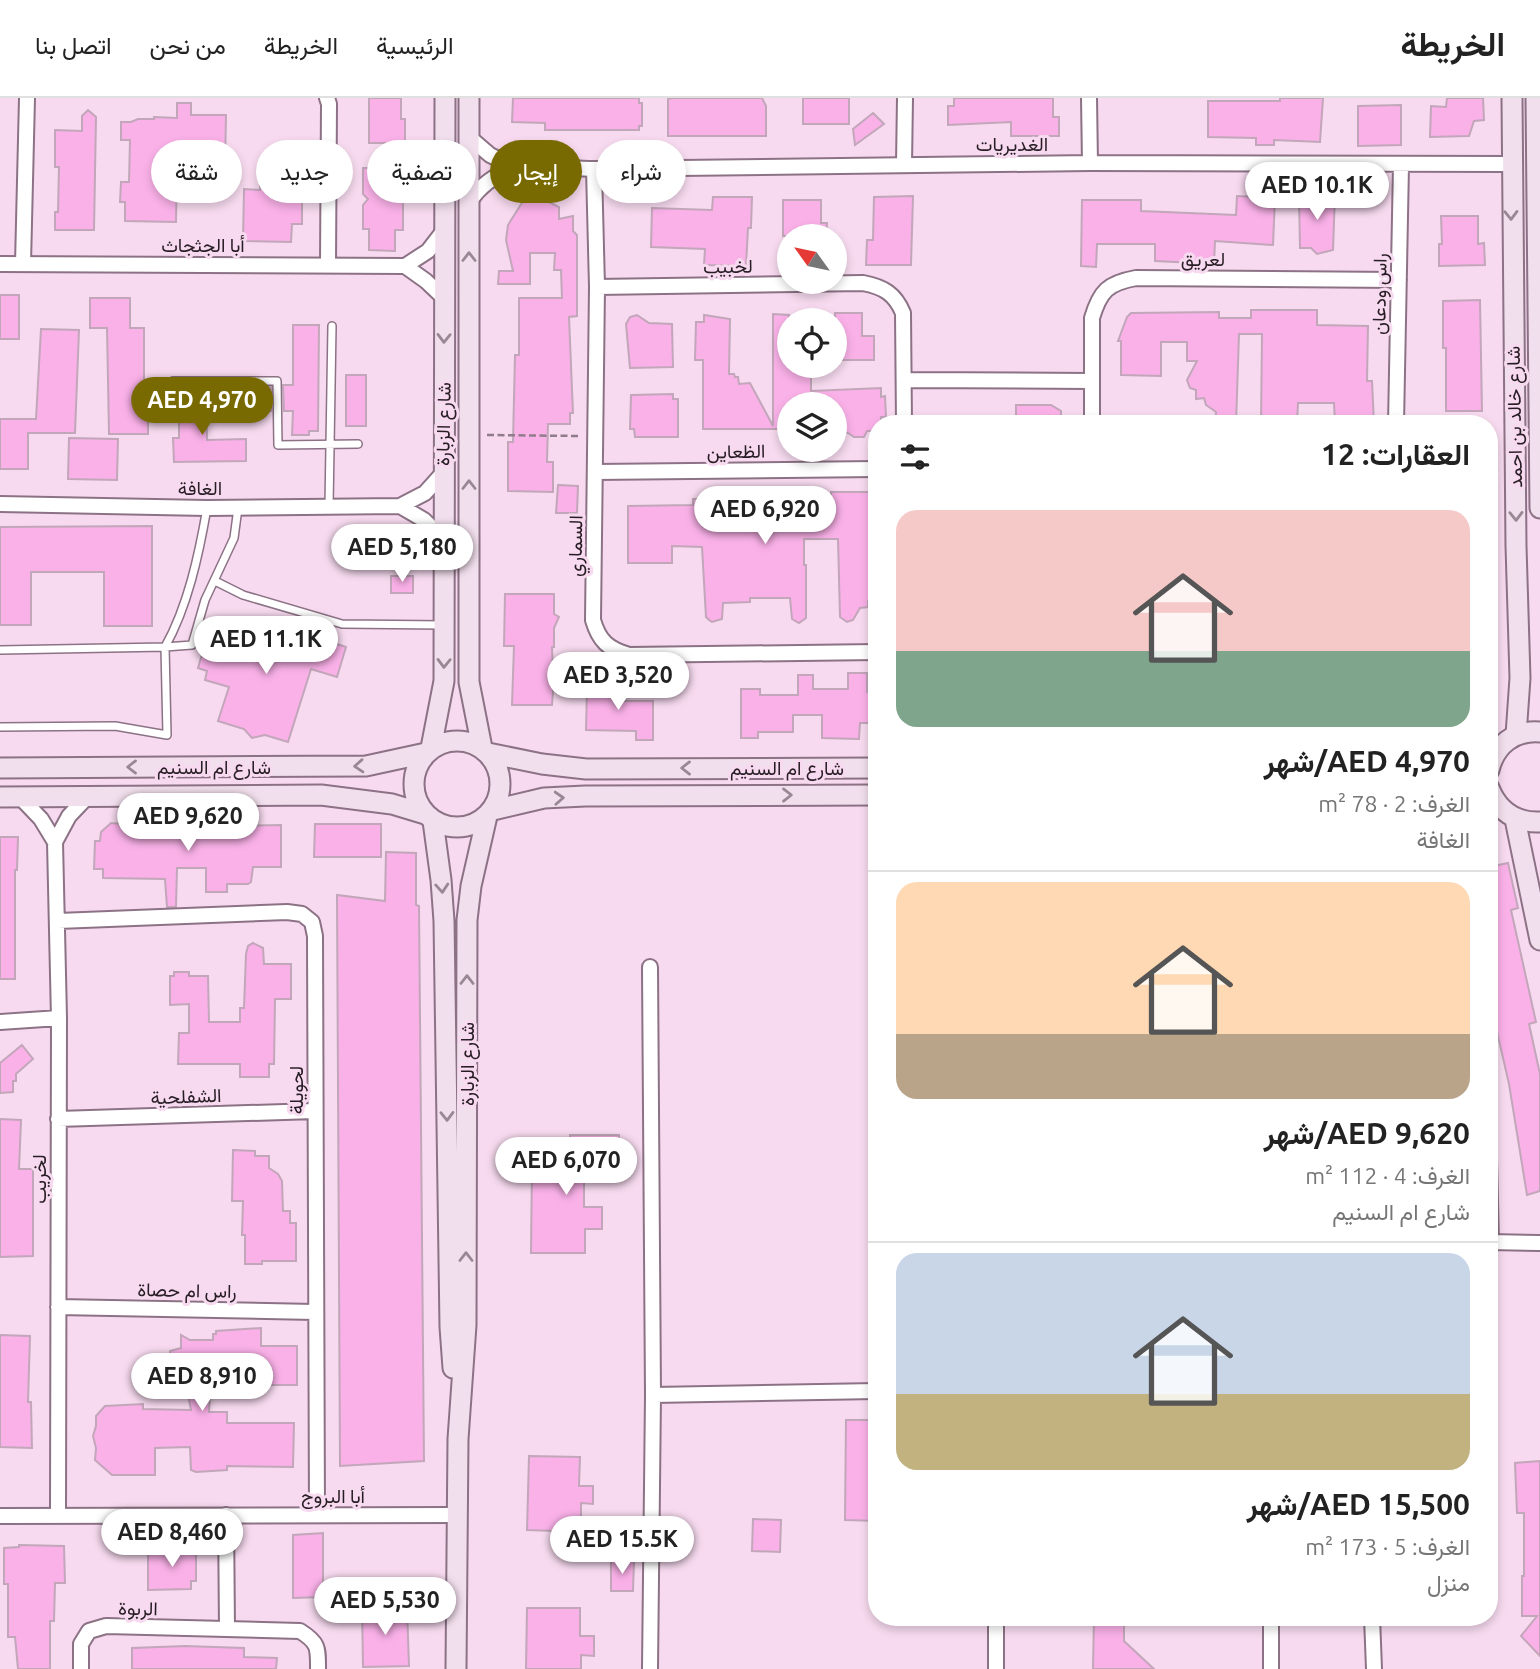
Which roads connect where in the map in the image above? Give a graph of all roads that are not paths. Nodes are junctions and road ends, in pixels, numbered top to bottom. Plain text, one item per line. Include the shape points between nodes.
1 (27, 98) edge
2 (327, 98) edge
3 (445, 98) edge
4 (469, 98) edge
5 (905, 98) edge
6 (1089, 98) edge
7 (1512, 98) edge
8 (1536, 98) edge
9 (469, 137) joint
10 (490, 155) edge
11 (1090, 163) junction
12 (904, 164) junction
13 (1511, 164) junction
14 (1401, 165) junction
15 (582, 169) edge
16 (594, 169) junction
17 (490, 179) edge
18 (476, 194) edge
19 (469, 203) edge
20 (445, 229) junction
21 (0, 264) edge
22 (23, 264) junction
23 (328, 265) junction
24 (405, 266) junction
25 (1399, 280) junction
26 (597, 288) junction
27 (445, 299) junction
28 (332, 326) dead end
29 (904, 380) junction
30 (173, 381) dead end
31 (1091, 381) junction
32 (904, 415) edge
33 (1092, 415) edge
34 (1396, 415) edge
35 (331, 444) junction
36 (358, 444) dead end
37 (868, 469) edge
38 (595, 472) junction
39 (443, 473) junction
40 (0, 504) edge
41 (329, 506) junction
42 (400, 506) junction
43 (239, 507) junction
44 (207, 508) junction
45 (1540, 508) edge
46 (444, 540) junction
47 (215, 581) junction
48 (445, 625) junction
49 (165, 647) junction
50 (0, 650) edge
51 (868, 652) edge
52 (0, 727) edge
53 (1540, 732) edge
54 (1516, 735) junction
55 (1498, 747) edge
56 (485, 750) junction
57 (429, 751) junction
58 (868, 767) edge
59 (0, 768) edge
60 (89, 795) junction
61 (868, 795) edge
62 (10, 796) edge
63 (1498, 803) edge
64 (490, 813) junction
65 (429, 817) junction
66 (1515, 819) junction
67 (1540, 822) edge
68 (55, 842) junction
69 (58, 921) junction
70 (1540, 940) edge
71 (650, 967) dead end
72 (59, 1018) junction
73 (0, 1022) edge
74 (315, 1111) junction
75 (58, 1119) junction
76 (1498, 1242) edge
77 (1540, 1242) edge
78 (58, 1307) junction
79 (315, 1312) junction
80 (868, 1391) edge
81 (653, 1395) junction
82 (458, 1439) junction
83 (226, 1515) junction
84 (317, 1515) junction
85 (456, 1515) junction
86 (0, 1516) edge
87 (58, 1516) junction
88 (996, 1626) edge
89 (1270, 1626) edge
90 (1372, 1626) edge
91 (228, 1629) junction
92 (81, 1669) edge
93 (318, 1669) edge
94 (456, 1669) edge
95 (650, 1669) edge
96 (996, 1669) edge
97 (1271, 1669) edge
98 (1374, 1669) edge

1 - 22 street
2 - 23 street
3 - 20 main road, شارع الزبارة
4 - 9 main road, شارع الزبارة
5 - 12 street
6 - 11 street
7 - 13 main road, شارع خالد بن احمد
8 - 45 main road, شارع خالد بن احمد
9 - 10 street, الغديريات
11 - 12 street, الغديريات
11 - 14 street, الغديريات
12 - 16 street, الغديريات
13 - 14 street, الغديريات
13 -> 54 main road, شارع خالد بن احمد via 1520,678
14 - 25 street, راس ودعان
15 - 16 street, الغديريات
16 - 26 street, السماري
17 - 18 street
56 -> 19 main road, شارع الزبارة via 469,682
20 - 24 street via 428,251
20 - 27 main road, شارع الزبارة
21 - 22 street, أبا الجثجاث
22 - 23 street, أبا الجثجاث
23 - 24 street, أبا الجثجاث
24 - 27 street
25 - 31 street, لعريق via 1119,281 1106,289 1092,318
25 - 34 street, راس ودعان
26 - 29 street, لخبيب via 878,286 890,292 903,313
26 - 38 street, السماري
27 -> 39 main road, شارع الزبارة
28 - 35 lane
29 - 31 street
29 - 32 street, لخبيب
30 - 35 lane via 277,381 278,445
31 - 33 street, لعريق
35 - 36 lane
35 - 41 lane
37 - 38 street, الظعاين
38 - 51 street, السماري via 593,620 604,645 629,655
39 - 42 street via 425,493
39 - 46 main road, شارع الزبارة
40 - 44 street, الغافة
41 - 42 street, الغافة
41 - 43 street, الغافة
42 - 46 street via 424,520
43 - 44 street, الغافة
43 - 47 lane via 234,538
44 - 49 lane via 200,551 178,623
46 - 48 main road, شارع الزبارة
47 - 48 lane via 243,595 342,624
47 - 49 lane via 192,645
48 -> 57 main road, شارع الزبارة via 444,681
49 - 50 lane
49 - 52 lane via 167,734 115,726
53 - 54 main road
54 - 55 main road
56 - 57 main road via 451,740
58 -> 56 main road, شارع ام السنيم via 586,769
56 - 64 main road via 497,765 501,780
57 -> 59 main road, شارع ام السنيم via 366,766
57 - 65 main road via 414,777 418,803
60 - 62 main road, شارع ام السنيم
60 - 65 main road, شارع ام السنيم via 321,795 392,804
60 - 68 street via 69,816
64 -> 61 main road, شارع ام السنيم via 544,798 585,796
62 - 68 street via 41,819
63 - 66 main road
64 - 65 main road via 461,828
82 -> 64 main road, شارع الزبارة via 466,1325 467,920
65 -> 82 main road, شارع الزبارة via 444,920 450,1327
66 - 67 main road
66 - 70 main road
68 - 69 street, لخريب
69 - 72 street, لخريب
69 - 74 street, لحويلة via 288,912 307,916 315,936
71 - 81 street
72 - 73 street
72 - 75 street, لخريب
74 - 75 street, الشفلحية
74 - 79 street, لحويلة
75 - 78 street, لخريب
76 - 77 street
78 - 79 street, راس ام حصاة
78 - 87 street, لخريب
79 - 84 street, لحويلة
80 - 81 street
81 - 95 street
82 - 85 main road, شارع الزبارة
83 - 84 street, أبا البروج
83 - 87 street, أبا البروج
83 - 91 street
84 - 85 street, أبا البروج
85 - 94 main road, شارع الزبارة
86 - 87 street, أبا البروج
88 - 96 street
89 - 97 street
90 - 98 street
91 - 92 street, الربوة via 106,1626 89,1631 81,1644
91 - 93 street, الربوة via 300,1631 312,1638 318,1649

